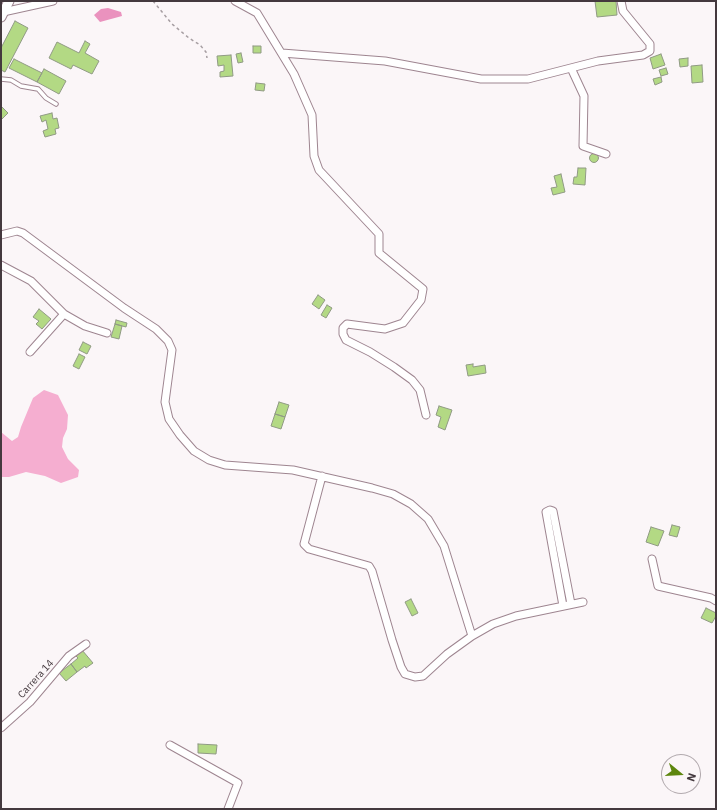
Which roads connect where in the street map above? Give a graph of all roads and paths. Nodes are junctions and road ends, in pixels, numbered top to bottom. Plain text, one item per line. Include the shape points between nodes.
1 (9, 1) edge
2 (53, 1) edge
3 (153, 1) edge
4 (235, 1) edge
5 (621, 1) edge
6 (2, 14) edge
7 (282, 53) junction
8 (207, 58) dead end
9 (571, 68) junction
10 (1, 79) edge
11 (56, 104) dead end
12 (606, 154) dead end
13 (1, 235) edge
14 (1, 266) edge
15 (64, 314) junction
16 (107, 333) dead end
17 (30, 352) dead end
18 (426, 415) dead end
19 (322, 476) junction
20 (652, 559) dead end
21 (716, 601) edge
22 (583, 602) dead end
23 (571, 604) junction
24 (563, 606) junction
25 (472, 636) junction
26 (86, 644) dead end
27 (1, 728) edge
28 (170, 746) dead end
29 (228, 809) edge

1 - 6 main road
2 - 6 street
3 - 8 path via 172,24 200,45
4 - 7 street via 258,13
5 - 9 street via 622,11 650,44 650,51 643,55
7 - 9 street via 385,61 481,79 528,79
7 - 18 street via 312,115 314,156 319,170 379,234 379,253 423,289 421,300 403,323 385,329 347,324 343,328 343,334 346,340 388,363 412,380 420,390
9 - 12 street via 584,96 583,146
10 - 11 lane via 38,89
13 - 19 street via 17,231 23,234 156,329 168,341 172,350 165,402 169,419 194,451 209,460 225,465 293,470
14 - 15 street via 31,281
15 - 16 street via 85,326
15 - 17 street
19 - 25 street via 393,494 411,504 428,519 444,546
19 - 25 street via 304,544 309,549 369,566 405,674 423,676
20 - 21 street via 658,586
22 - 23 street
23 - 24 street
23 - 24 street via 553,511 550,510 546,512
24 - 25 street via 516,616 493,624
26 - 27 street, Carrera 14 via 69,656 30,702
28 - 29 street via 238,783

